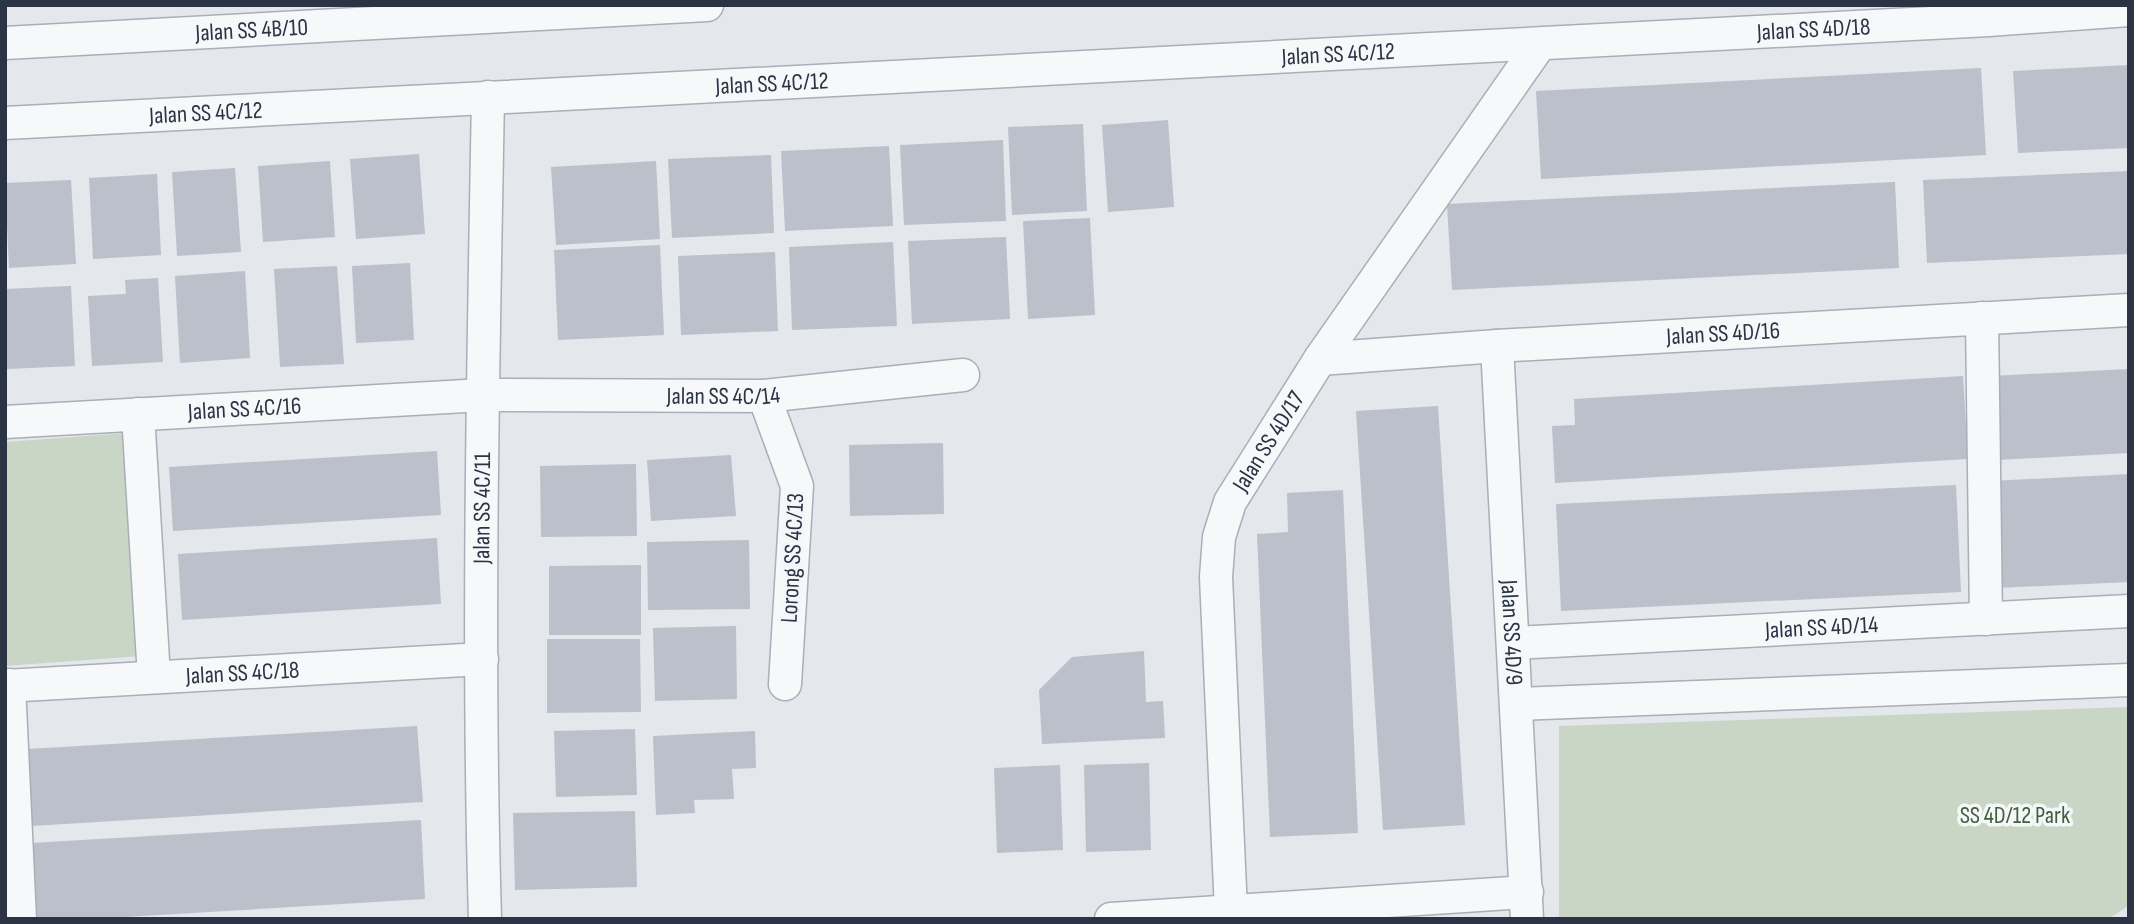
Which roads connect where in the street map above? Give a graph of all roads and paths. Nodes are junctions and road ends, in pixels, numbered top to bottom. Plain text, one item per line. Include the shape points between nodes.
1 (707, 5) edge
2 (2129, 10) edge
3 (5, 43) edge
4 (1540, 44) junction
5 (488, 97) junction
6 (5, 122) edge
7 (2129, 310) edge
8 (1982, 318) junction
9 (1497, 346) junction
10 (1320, 359) junction
11 (963, 375) dead end
12 (482, 395) junction
13 (764, 396) junction
14 (138, 414) junction
15 (5, 422) edge
16 (2129, 611) edge
17 (1986, 619) junction
18 (1514, 643) junction
19 (482, 659) junction
20 (154, 677) junction
21 (2129, 680) edge
22 (785, 684) dead end
23 (7, 686) edge
24 (1517, 704) junction
25 (1527, 905) edge
26 (1231, 911) junction
27 (20, 919) edge
28 (485, 919) edge
29 (1111, 919) edge

1 - 3 street, Jalan SS 4B/10
2 - 4 street, Jalan SS 4D/18
4 - 5 street, Jalan SS 4C/12
4 - 10 street, Jalan SS 4D/17
5 - 6 street, Jalan SS 4C/12
5 - 12 street, Jalan SS 4C/11
7 - 8 street, Jalan SS 4D/16
8 - 9 street, Jalan SS 4D/16
8 - 17 street
9 - 10 street, Jalan SS 4D/16
9 - 18 street, Jalan SS 4D/9
10 - 26 street, Jalan SS 4D/17 via 1230,502 1219,537 1216,577
11 - 13 street, Jalan SS 4C/14
12 - 13 street, Jalan SS 4C/14
12 - 14 street, Jalan SS 4C/16
12 - 19 street, Jalan SS 4C/11
13 - 22 street, Lorong SS 4C/13 via 797,486
14 - 15 street, Jalan SS 4C/16
14 - 20 street
16 - 17 street, Jalan SS 4D/14
17 - 18 street, Jalan SS 4D/14
18 - 24 street, Jalan SS 4D/9
19 - 20 street, Jalan SS 4C/18
19 - 28 street, Jalan SS 4C/11
20 - 23 street, Jalan SS 4C/18
21 - 24 street
23 - 27 street
24 - 25 street, Jalan SS 4D/9
25 - 26 street
26 - 29 street

